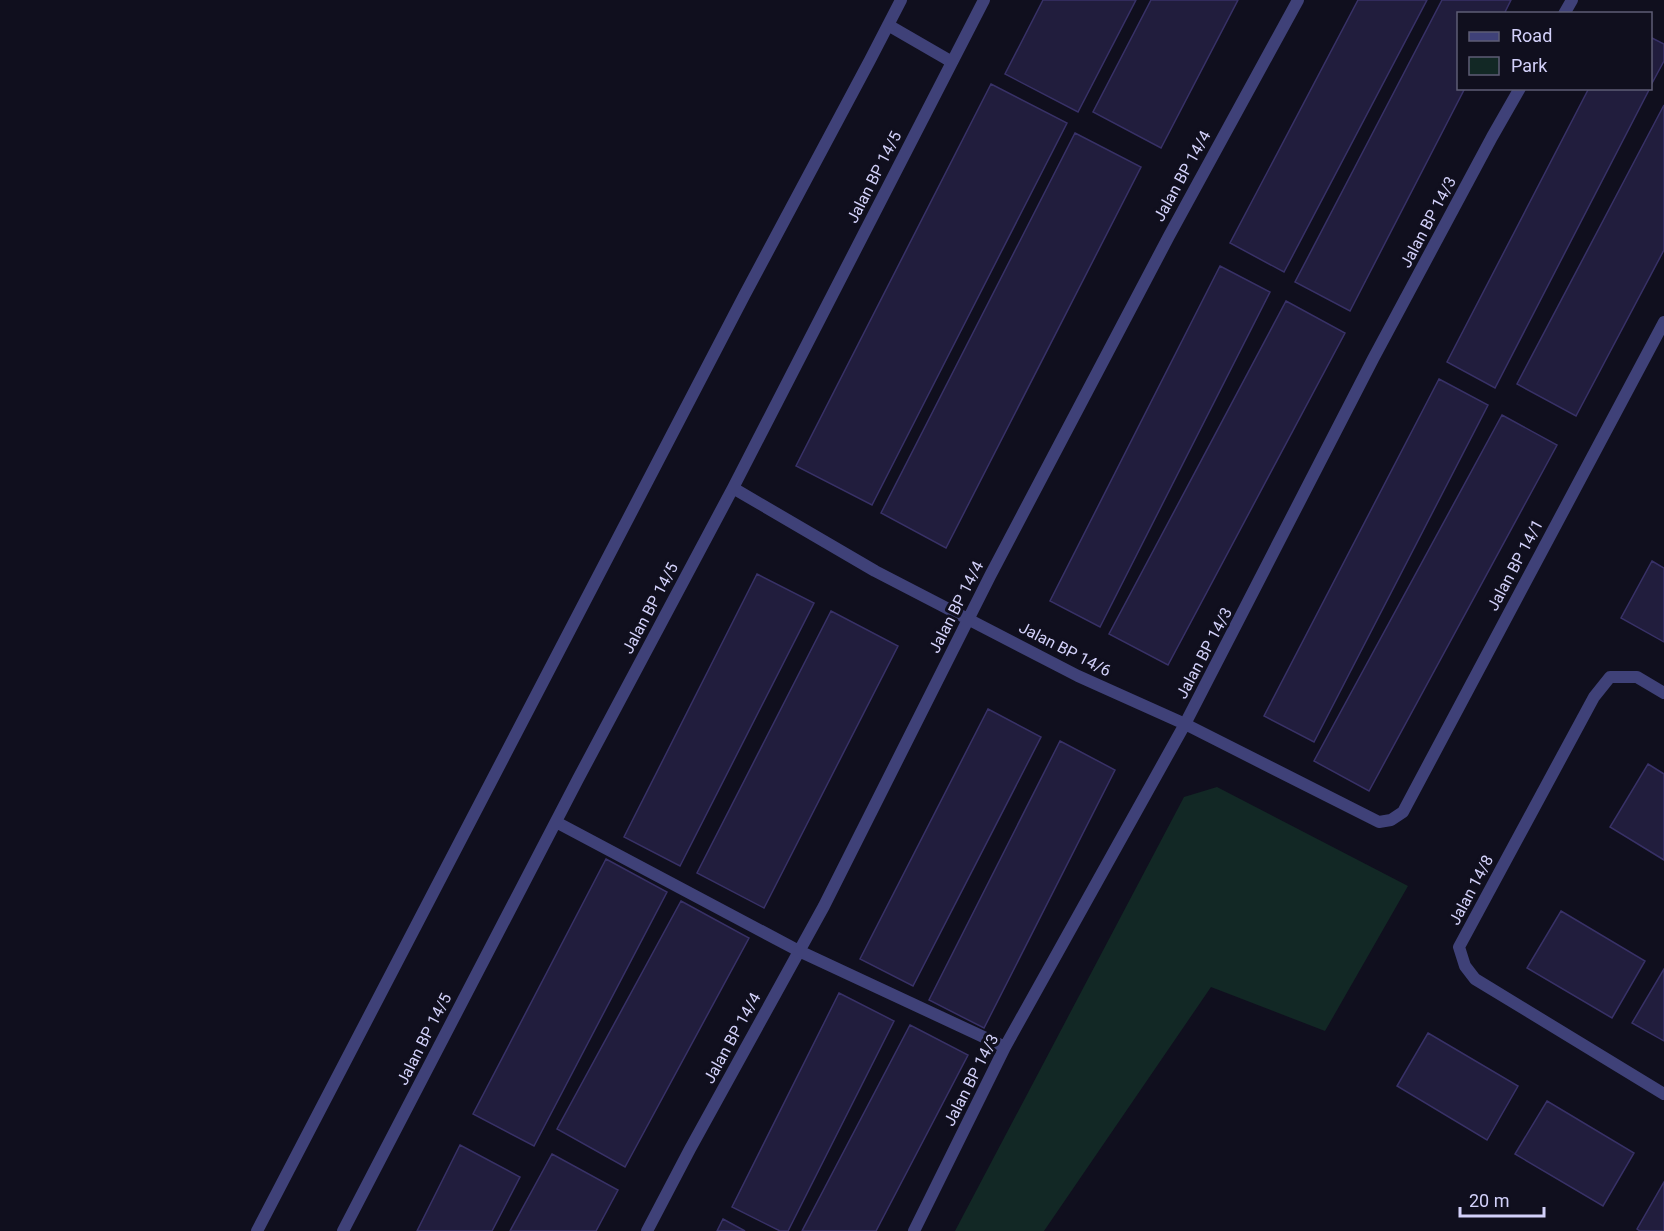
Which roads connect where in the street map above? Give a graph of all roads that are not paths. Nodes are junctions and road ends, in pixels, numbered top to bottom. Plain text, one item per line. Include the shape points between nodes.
1 (901, 0) edge
2 (984, 0) edge
3 (1298, 0) edge
4 (888, 25) junction
5 (952, 62) junction
6 (1519, 90) edge
7 (1664, 322) edge
8 (732, 488) junction
9 (968, 618) junction
10 (1664, 693) edge
11 (1185, 724) junction
12 (1391, 820) joint
13 (555, 822) junction
14 (799, 951) junction
15 (1005, 1047) junction
16 (1664, 1094) edge
17 (257, 1231) edge
18 (343, 1231) edge
19 (647, 1231) edge
20 (914, 1231) edge

1 - 4 street
2 - 5 street, Jalan BP 14/5
3 - 9 street, Jalan BP 14/4 via 1163,246
4 - 5 street
4 - 17 street
5 - 8 street, Jalan BP 14/5
6 - 11 street, Jalan BP 14/3 via 1373,359
7 - 12 street, Jalan BP 14/1 via 1403,812
8 - 9 street, Jalan BP 14/6 via 875,571
8 - 13 street, Jalan BP 14/5
9 - 11 street, Jalan BP 14/6 via 1078,676
9 - 14 street, Jalan BP 14/4
10 - 16 street, Jalan 14/8 via 1637,677 1610,677 1594,697 1459,947 1465,966 1475,979
11 - 12 street, Jalan BP 14/6 via 1379,822
11 - 15 street, Jalan BP 14/3
13 - 14 street
13 - 18 street, Jalan BP 14/5
14 - 15 street
14 - 19 street, Jalan BP 14/4
15 - 20 street, Jalan BP 14/3

